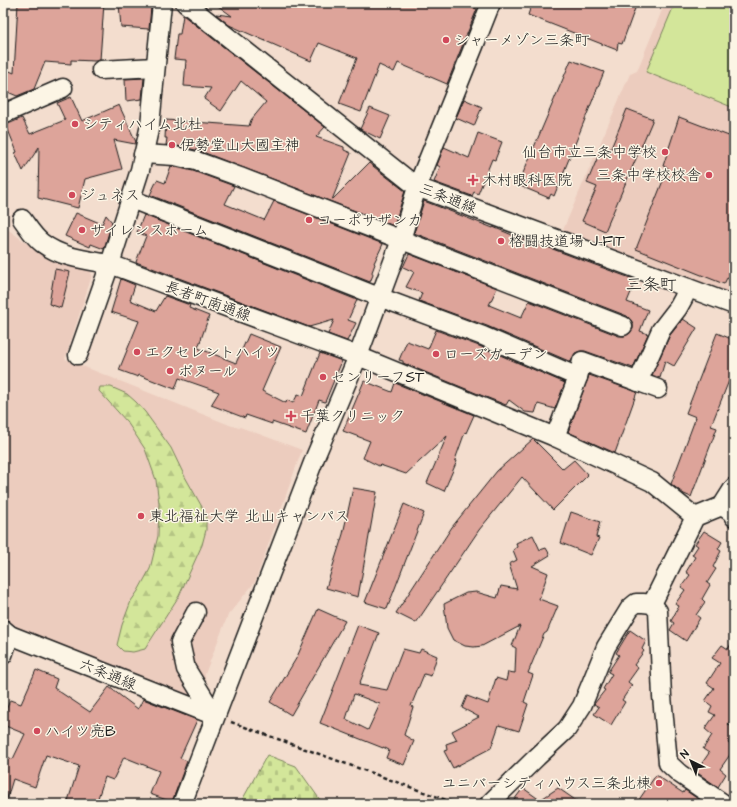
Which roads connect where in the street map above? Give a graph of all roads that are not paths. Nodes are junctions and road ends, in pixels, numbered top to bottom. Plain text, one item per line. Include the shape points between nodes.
1 (162, 3) edge
2 (185, 3) edge
3 (487, 4) edge
4 (155, 67) junction
5 (101, 70) dead end
6 (64, 88) dead end
7 (3, 114) edge
8 (143, 154) junction
9 (416, 187) junction
10 (130, 199) junction
11 (22, 219) dead end
12 (401, 240) junction
13 (110, 264) junction
14 (688, 288) junction
15 (379, 297) junction
16 (734, 305) edge
17 (623, 326) dead end
18 (78, 355) dead end
19 (358, 356) junction
20 (578, 377) junction
21 (638, 382) junction
22 (658, 389) dead end
23 (555, 437) junction
24 (734, 487) edge
25 (728, 511) edge
26 (696, 517) junction
27 (652, 604) junction
28 (196, 612) dead end
29 (6, 632) edge
30 (3, 655) edge
31 (215, 716) junction
32 (182, 804) edge
33 (489, 804) edge
34 (724, 804) edge

1 - 4 street
2 - 9 street, 三条通線
3 - 9 street via 474,46
4 - 5 street
4 - 8 street via 150,125
6 - 7 street
8 - 10 street
8 - 12 street via 175,156 196,161
9 - 12 street
9 - 14 street, 三条通線
10 - 13 street
10 - 15 street
11 - 13 street, 長者町南通線 via 41,242 55,251 74,258
12 - 15 street
12 - 17 street
13 - 18 street
13 - 19 street, 長者町南通線
14 - 16 street, 三条通線
14 - 21 street via 678,308 661,330
15 - 19 street
15 - 20 street via 483,336
19 - 23 street, 長者町南通線
19 - 31 street via 316,455
20 - 21 street via 582,361
20 - 23 street
21 - 22 street
23 - 26 street, 長者町南通線 via 652,482
24 - 25 street
25 - 26 street
26 - 27 street
27 - 33 street via 636,603 630,608 606,647 582,706 567,729
27 - 34 street via 658,611 668,763
28 - 31 street via 180,642 186,669
29 - 30 street
29 - 31 street, 六条通線
31 - 32 street

